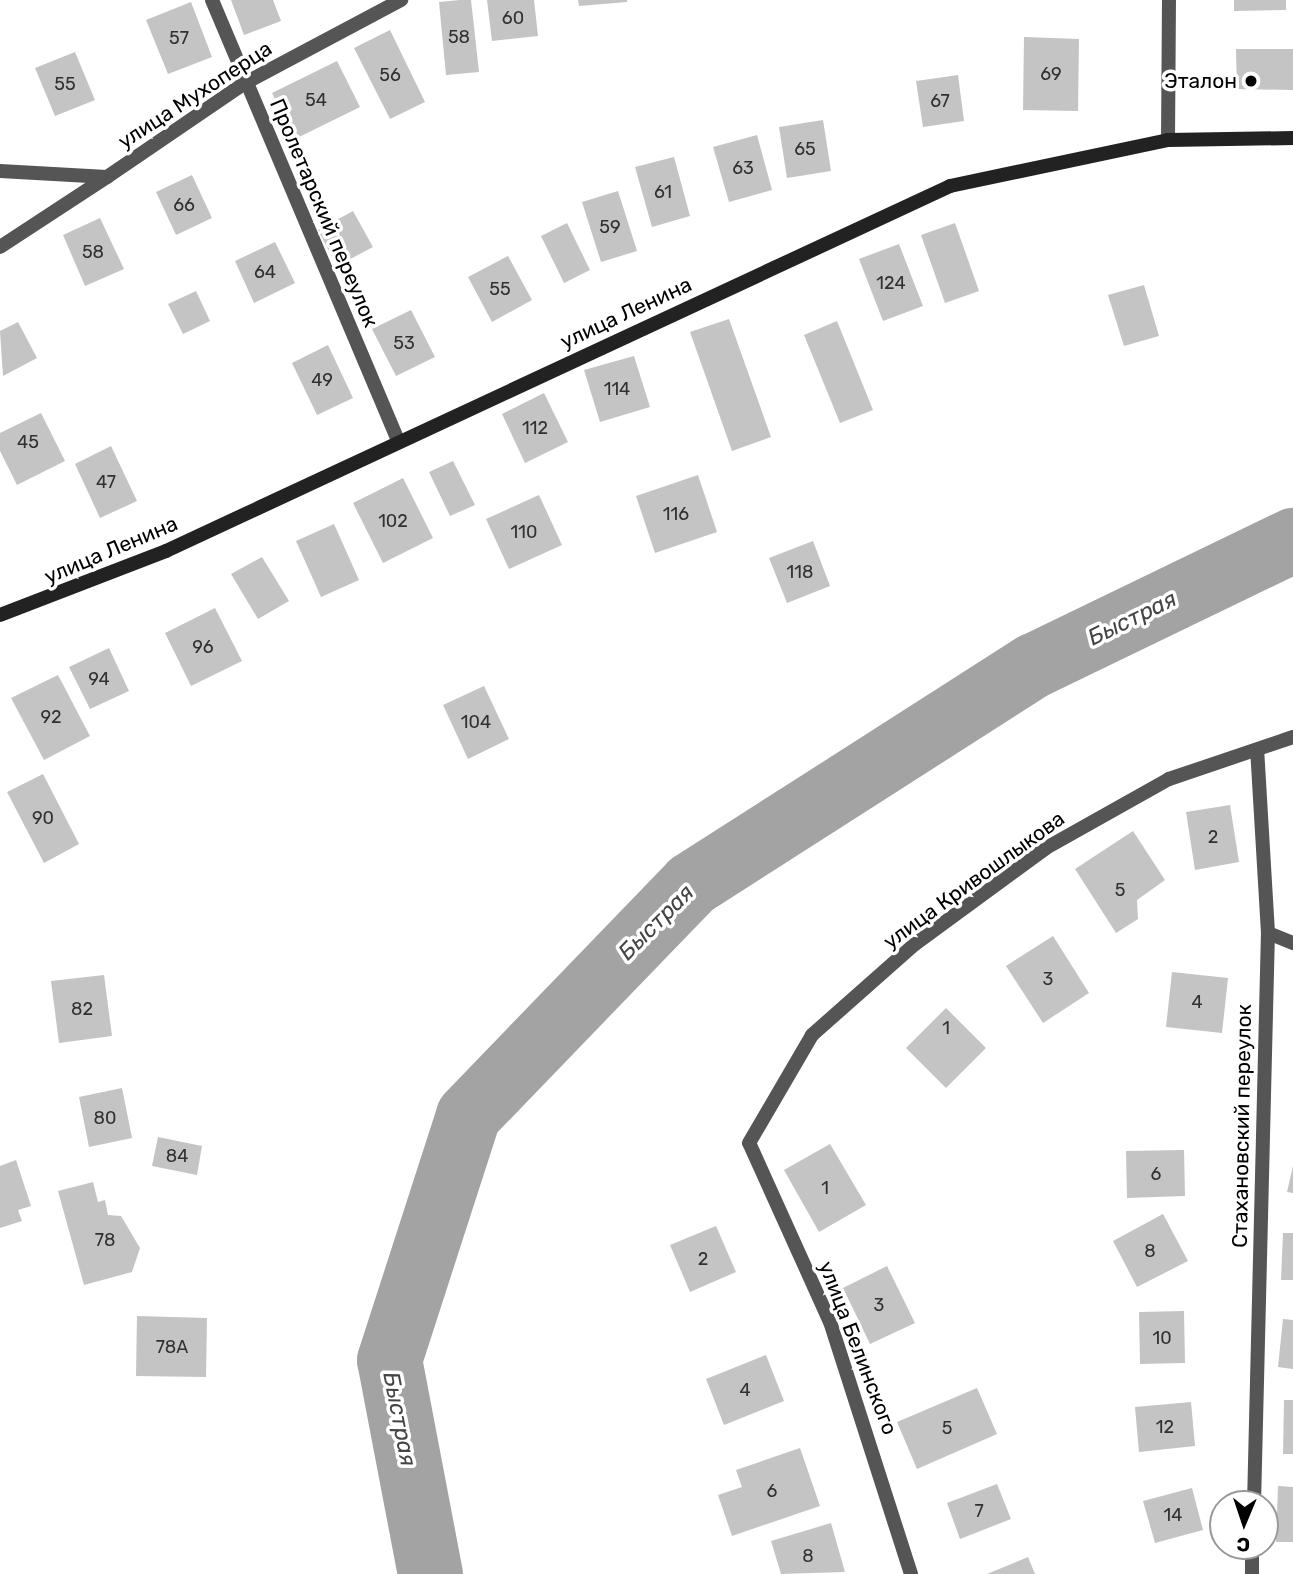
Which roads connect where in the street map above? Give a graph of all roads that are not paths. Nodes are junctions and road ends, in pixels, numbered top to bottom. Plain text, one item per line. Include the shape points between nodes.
1 (212, 0) edge
2 (401, 0) edge
3 (1169, 0) edge
4 (245, 83) junction
5 (1293, 138) edge
6 (1168, 139) junction
7 (0, 171) edge
8 (107, 177) junction
9 (0, 247) edge
10 (399, 442) junction
11 (0, 615) edge
12 (1293, 737) edge
13 (1257, 750) junction
14 (1268, 933) junction
15 (1293, 943) edge
16 (749, 1143) joint
17 (1254, 1490) edge
18 (911, 1574) edge

1 - 4 street, Пролетарский переулок
2 - 4 street, улица Мухоперца
3 - 6 street
4 - 8 street, улица Мухоперца
4 - 10 street, Пролетарский переулок
5 - 6 street, улица Ленина
6 - 10 street, улица Ленина via 950,186
7 - 8 street, улица Мухоперца
8 - 9 street
10 - 11 street, улица Ленина via 166,551
12 - 13 street, улица Кривошлыкова
13 - 14 street, Стахановский переулок
13 - 16 street, улица Кривошлыкова via 1169,779 1058,842 915,944 812,1035
14 - 15 street
14 - 17 street, Стахановский переулок
16 - 18 street, улица Белинского via 830,1322

